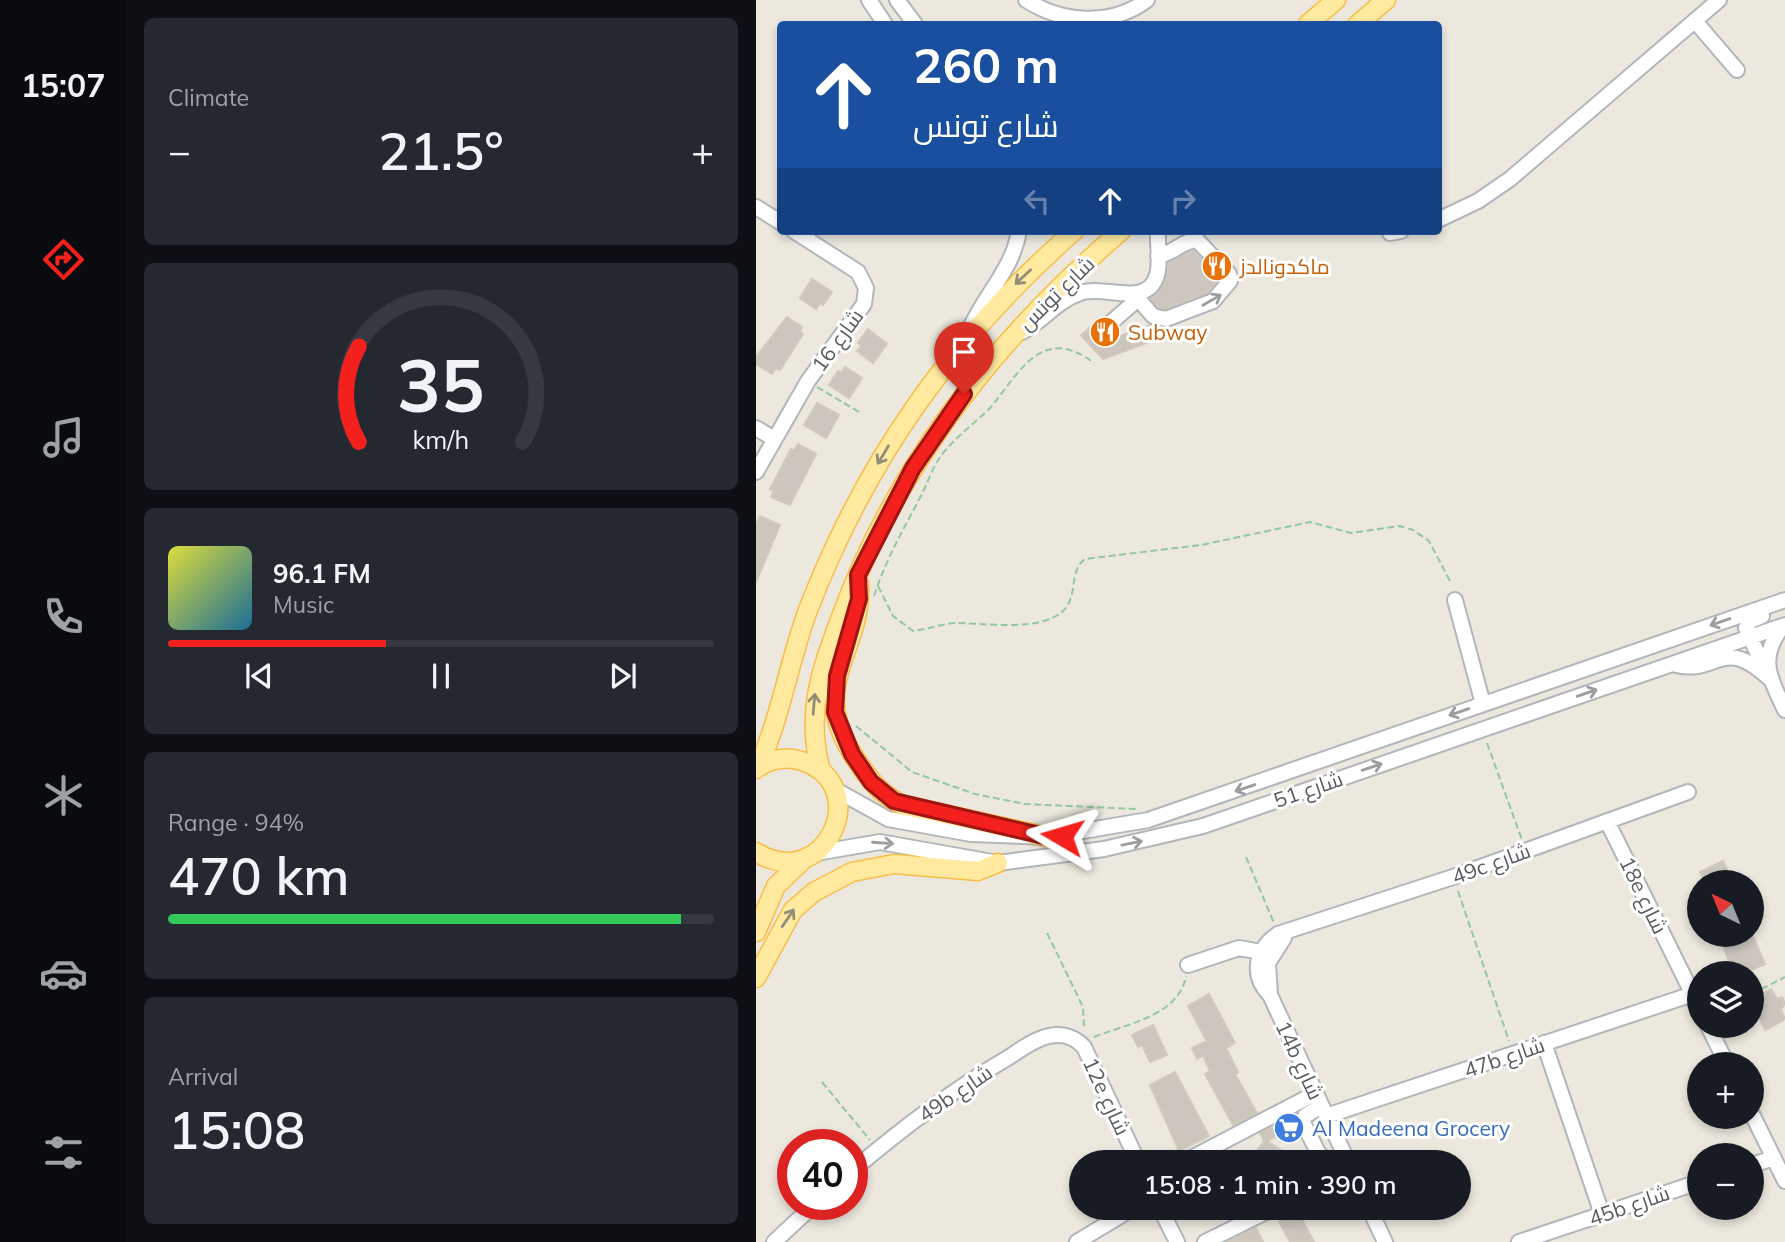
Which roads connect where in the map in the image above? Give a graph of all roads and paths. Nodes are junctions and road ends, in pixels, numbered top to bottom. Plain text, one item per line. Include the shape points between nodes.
1 (869, 0) edge
2 (897, 0) edge
3 (1027, 0) edge
4 (1147, 0) edge
5 (1336, 0) edge
6 (1386, 0) edge
7 (1719, 0) edge
8 (883, 21) edge
9 (913, 21) edge
10 (1312, 21) edge
11 (1362, 21) edge
12 (1695, 21) junction
13 (1737, 70) dead end
14 (756, 207) edge
15 (1442, 218) edge
16 (777, 220) edge
17 (800, 235) edge
18 (1018, 235) edge
19 (1070, 235) edge
20 (1117, 235) edge
21 (1158, 235) edge
22 (1158, 256) junction
23 (1136, 297) junction
24 (1107, 326) dead end
25 (967, 337) junction
26 (1011, 337) junction
27 (1094, 363) dead end
28 (808, 381) junction
29 (859, 412) dead end
30 (756, 428) edge
31 (774, 439) junction
32 (756, 472) edge
33 (858, 575) junction
34 (1450, 581) dead end
35 (877, 585) junction
36 (1455, 600) dead end
37 (1785, 600) edge
38 (871, 604) dead end
39 (1785, 609) edge
40 (1784, 625) edge
41 (1748, 636) junction
42 (1670, 663) junction
43 (1770, 679) junction
44 (1483, 704) junction
45 (1785, 710) edge
46 (854, 724) dead end
47 (1482, 729) junction
48 (757, 768) edge
49 (821, 771) junction
50 (836, 790) junction
51 (1688, 792) dead end
52 (1143, 809) dead end
53 (1607, 821) junction
54 (1048, 837) junction
55 (1526, 850) junction
56 (756, 852) edge
57 (810, 856) junction
58 (1246, 857) dead end
59 (998, 863) junction
60 (1453, 877) junction
61 (1293, 930) junction
62 (756, 932) edge
63 (1047, 933) dead end
64 (1278, 934) junction
65 (1266, 954) junction
66 (1188, 965) joint
67 (1785, 977) edge
68 (756, 978) edge
69 (1687, 983) edge
70 (1764, 988) edge
71 (1687, 997) edge
72 (1074, 1040) junction
73 (1544, 1043) junction
74 (1513, 1054) junction
75 (822, 1082) dead end
76 (1323, 1110) junction
77 (1759, 1129) edge
78 (878, 1149) junction
79 (1132, 1150) edge
80 (1216, 1150) edge
81 (1317, 1150) edge
82 (1342, 1150) edge
83 (1771, 1153) junction
84 (1764, 1154) edge
85 (868, 1157) edge
86 (1764, 1157) edge
87 (1785, 1181) edge
88 (1687, 1186) edge
89 (1602, 1214) junction
90 (798, 1220) edge
91 (1113, 1220) edge
92 (1166, 1220) edge
93 (1227, 1220) edge
94 (1250, 1220) edge
95 (1375, 1220) edge
96 (1228, 1223) dead end
97 (774, 1242) edge
98 (1077, 1242) edge
99 (1177, 1242) edge
100 (1205, 1242) edge
101 (1385, 1242) edge
102 (1520, 1242) edge

1 - 8 street
2 - 9 street
3 - 4 street via 1065,17 1088,19 1121,13
5 - 10 main road
6 - 11 main road
7 - 12 street
12 - 13 street
12 - 15 street via 1510,180
14 - 16 street
17 - 28 street, شارع 16 via 858,272 866,288 861,309
18 - 25 street via 1013,255 981,303
19 -> 25 main road, شارع تونس
20 - 26 main road, شارع تونس
21 - 22 street
22 - 23 street via 1155,281
23 -> 22 street via 1153,316 1166,319 1213,302 1230,281 1229,274 1197,240
23 - 24 street
23 - 26 street via 1105,289 1077,293 1037,324
25 -> 48 main road, شارع تونس via 900,428 843,530 807,613
26 - 33 main road, شارع تونس via 932,437 894,499
27 - 35 path via 1058,349 1022,364 995,401 935,464
28 - 29 path
28 - 31 street, شارع 16
30 - 31 street
31 - 32 street, شارع 16
49 -> 33 main road, شارع تونس via 814,738 816,690
33 - 54 main road via 858,607 837,676 835,703 843,738 871,782 903,805
34 - 35 path via 1433,546 1413,530 1394,526 1351,533 1310,522 1201,545 1085,559 1077,569 1071,599 1060,613 1005,626 956,623 913,631 893,615
35 - 38 path
36 - 44 street
37 -> 44 street, شارع 51
39 - 41 street via 1750,621
40 - 41 street, شارع 51
40 - 43 street via 1769,651
41 - 42 street, شارع 51
41 - 43 street
42 - 43 street via 1687,667 1735,656
47 -> 42 street, شارع 51
43 - 45 street
44 -> 54 street, شارع 51 via 1183,810
46 - 52 path via 912,772 975,794 1024,804
47 - 55 path
59 -> 47 street, شارع 51 via 1104,849 1178,833
48 - 49 main road via 770,761 797,759
49 - 50 main road
50 - 54 street, شارع 51 via 888,819 971,834
50 - 57 main road via 838,820 833,833
51 - 53 street, 49c شارع
53 - 55 street, 49c شارع
53 - 69 street, 18e شارع
55 - 60 street, 49c شارع
56 - 57 main road via 789,862
57 -> 59 street, شارع 51 via 880,842
57 - 62 main road via 776,886
58 - 64 path
68 -> 59 main road via 793,910 814,892 852,872 894,864 978,871
60 - 61 street, 49c شارع
60 - 74 path
61 - 64 street, 49c شارع
61 - 65 street
63 - 72 path via 1083,1007 1085,1025
64 - 65 street
65 - 66 street via 1239,948
65 - 76 street, 14b شارع via 1270,995
66 - 72 path via 1180,993 1167,1008
67 - 70 path
71 - 73 street, 47b شارع
72 - 78 street, 49b شارع via 1041,1039 938,1104
72 - 79 street, 12e شارع
73 - 74 street, 47b شارع
73 - 89 street
74 - 76 street, 47b شارع via 1377,1101
75 - 78 path
76 - 80 street, 47b شارع
76 - 81 street via 1305,1116 1304,1126
76 - 82 street, 14b شارع
77 - 83 street
78 - 85 street, 49b شارع
83 - 84 street
83 - 86 street
83 - 87 street
88 - 89 street, 45b شارع
89 - 102 street, 45b شارع
90 - 97 street
91 - 98 street
92 - 99 street
93 - 96 path
94 - 100 street
95 - 101 street

